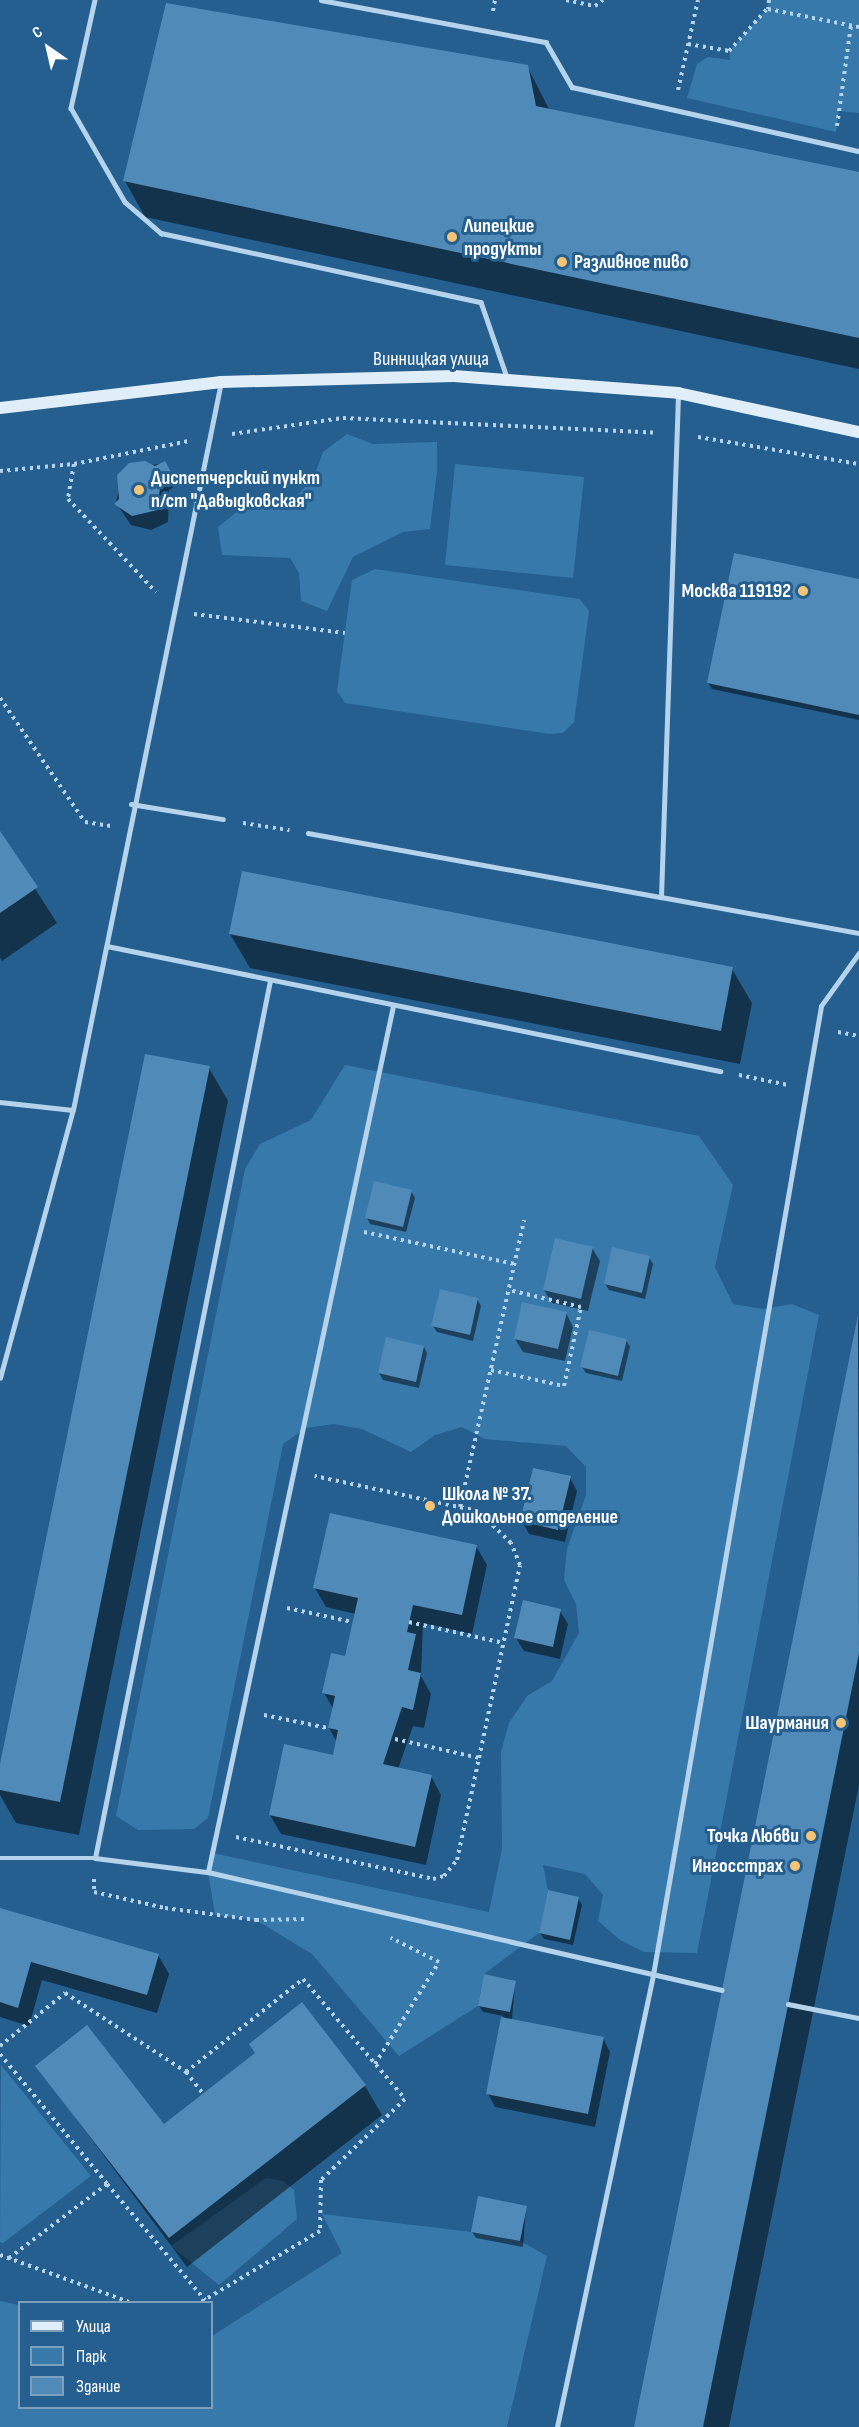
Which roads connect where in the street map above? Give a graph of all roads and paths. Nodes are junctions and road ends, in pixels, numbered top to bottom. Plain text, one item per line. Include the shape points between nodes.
1 (95, 0) edge
2 (321, 0) edge
3 (566, 0) edge
4 (603, 0) edge
5 (698, 0) edge
6 (769, 0) edge
7 (768, 9) junction
8 (850, 25) junction
9 (859, 27) edge
10 (688, 44) junction
11 (674, 109) junction
12 (835, 146) junction
13 (859, 151) edge
14 (508, 380) junction
15 (221, 382) junction
16 (678, 393) junction
17 (0, 408) edge
18 (859, 432) edge
19 (677, 434) junction
20 (210, 437) junction
21 (74, 464) junction
22 (859, 464) edge
23 (0, 471) edge
24 (173, 611) junction
25 (345, 633) dead end
26 (0, 698) edge
27 (131, 804) junction
28 (223, 819) dead end
29 (127, 829) junction
30 (308, 832) dead end
31 (661, 897) junction
32 (859, 933) edge
33 (107, 946) junction
34 (859, 953) edge
35 (270, 981) junction
36 (393, 1006) junction
37 (720, 1071) joint
38 (766, 1081) dead end
39 (0, 1102) edge
40 (73, 1110) junction
41 (524, 1220) dead end
42 (346, 1228) junction
43 (514, 1264) junction
44 (508, 1290) junction
45 (491, 1370) junction
46 (0, 1378) edge
47 (294, 1471) junction
48 (460, 1507) junction
49 (266, 1604) junction
50 (353, 1622) dead end
51 (409, 1622) dead end
52 (504, 1643) junction
53 (242, 1710) junction
54 (328, 1728) dead end
55 (395, 1739) dead end
56 (480, 1758) junction
57 (216, 1833) junction
58 (0, 1858) edge
59 (95, 1858) junction
60 (208, 1872) junction
61 (315, 1919) dead end
62 (380, 1932) dead end
63 (653, 1975) junction
64 (722, 1990) dead end
65 (788, 2004) dead end
66 (859, 2018) edge
67 (0, 2046) edge
68 (0, 2054) edge
69 (375, 2064) junction
70 (186, 2072) junction
71 (202, 2094) dead end
72 (107, 2184) junction
73 (0, 2255) edge
74 (9, 2258) junction
75 (126, 2301) edge
76 (203, 2301) edge
77 (557, 2427) edge

1 - 14 lane via 72,108 125,202 161,233 481,302
2 - 11 lane via 546,42 572,87
3 - 4 path via 595,6
5 - 10 path
6 - 7 path
7 - 8 path
7 - 10 path via 729,51
8 - 9 path
8 - 12 path
10 - 11 path
11 - 12 lane
12 - 13 lane
14 - 15 street, Винницкая улица via 454,376
14 - 16 street, Винницкая улица
15 - 17 street, Винницкая улица
15 - 20 lane
16 - 18 street, Винницкая улица
16 - 19 lane
19 - 20 path via 343,418
19 - 22 path
19 - 31 lane
20 - 21 path
20 - 24 lane
21 - 23 path
21 - 24 path via 68,499
24 - 25 path
24 - 27 lane
26 - 29 path via 85,822
27 - 28 lane
27 - 29 lane
29 - 33 lane
30 - 31 lane
31 - 32 lane
33 - 35 lane
33 - 40 lane
34 - 63 lane via 821,1006
35 - 36 lane
35 - 59 lane
36 - 37 lane
36 - 42 lane
37 - 38 path
39 - 40 lane
40 - 46 lane
41 - 43 path
42 - 43 path
42 - 47 lane
43 - 44 path
44 - 45 path
44 - 45 path via 581,1307 564,1386
45 - 48 path
47 - 48 path
47 - 49 lane
48 - 52 path via 495,1523 520,1565
49 - 50 path
49 - 53 lane
51 - 52 path
52 - 56 path
53 - 54 path
53 - 57 lane
55 - 56 path
56 - 57 path via 457,1860 444,1876 433,1879
57 - 60 lane
58 - 59 lane
59 - 60 lane
59 - 61 path via 94,1892 256,1920
60 - 63 lane
62 - 69 path via 439,1962
63 - 64 lane
63 - 77 lane
65 - 66 lane
67 - 70 path via 65,1993
68 - 72 path
69 - 70 path via 303,1979
69 - 76 path via 405,2099 321,2180 320,2231
70 - 71 path
72 - 74 path
72 - 76 path
73 - 74 path
74 - 75 path

